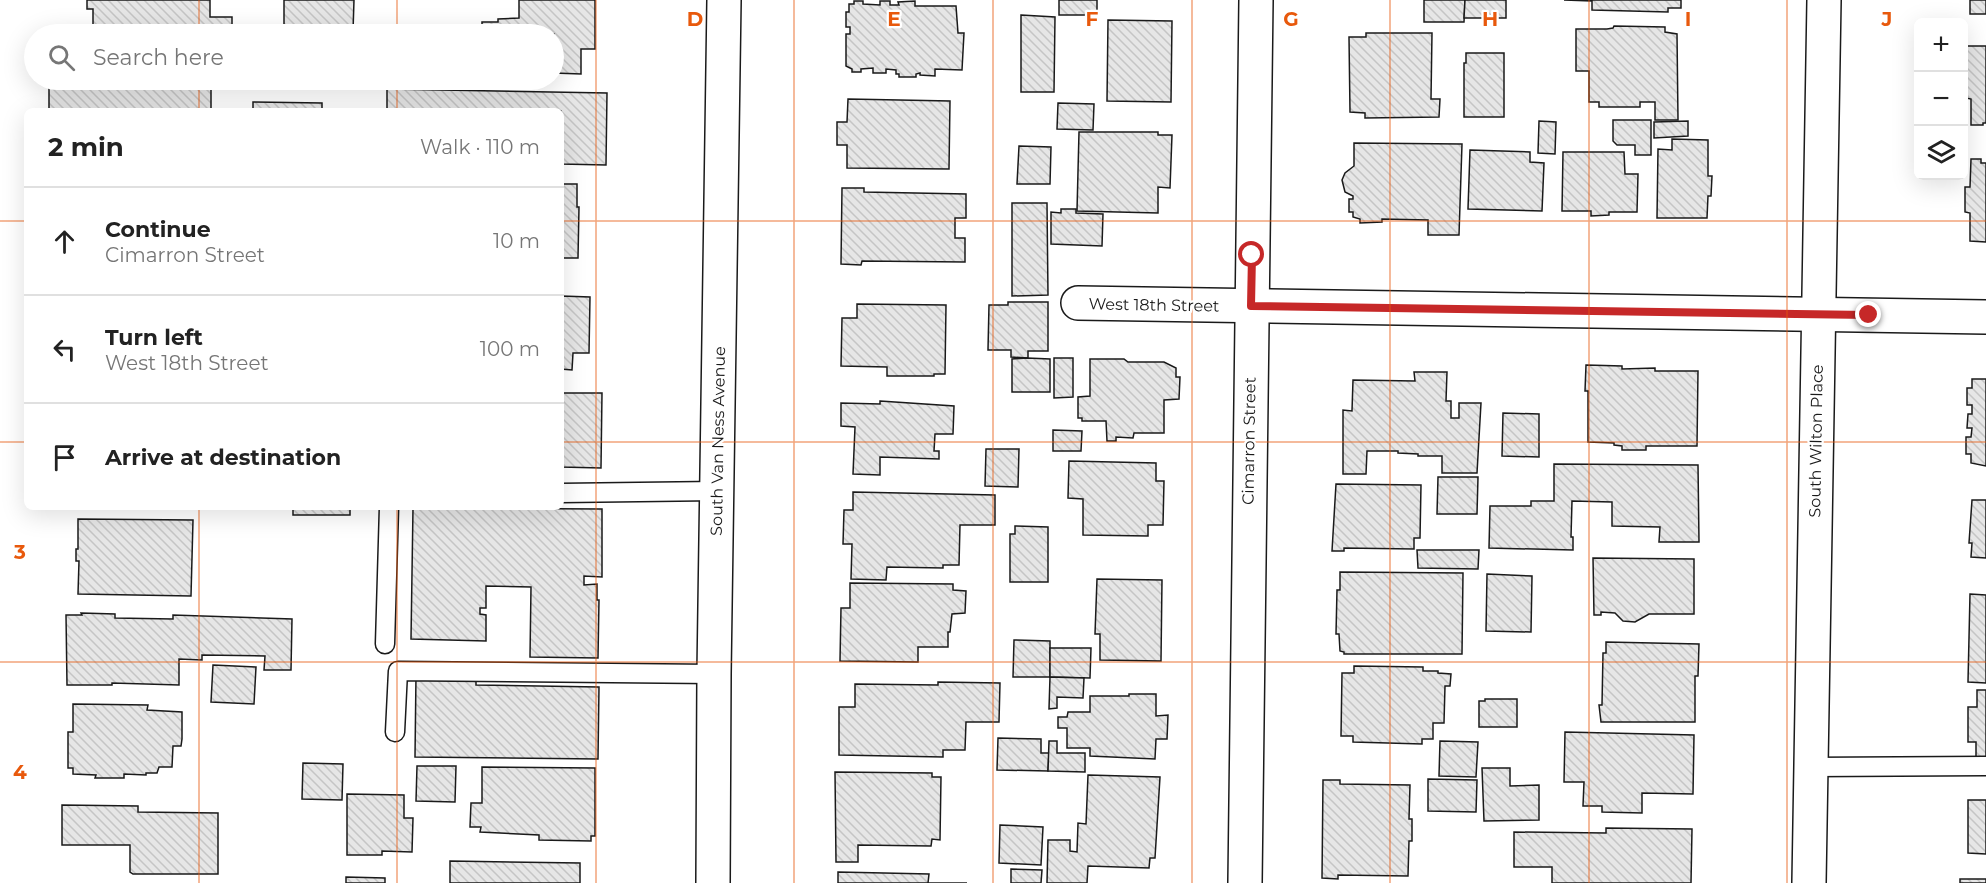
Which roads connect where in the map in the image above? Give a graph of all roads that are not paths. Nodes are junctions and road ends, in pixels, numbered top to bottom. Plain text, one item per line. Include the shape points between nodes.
1 (724, 0) edge
2 (1256, 0) edge
3 (1824, 0) edge
4 (1077, 303) dead end
5 (1251, 306) junction
6 (1818, 314) junction
7 (1986, 317) edge
8 (717, 491) junction
9 (564, 493) edge
10 (389, 510) edge
11 (386, 644) dead end
12 (714, 674) junction
13 (395, 732) dead end
14 (1986, 766) edge
15 (1810, 767) junction
16 (713, 883) edge
17 (1245, 883) edge
18 (1809, 883) edge

1 - 8 street, South Van Ness Avenue
2 - 5 street, Cimarron Street
3 - 6 street, South Wilton Place
4 - 5 street, West 18th Street
5 - 6 street, West 18th Street
5 - 17 street, Cimarron Street
6 - 7 street, West 18th Street
6 - 15 street, South Wilton Place
8 - 9 lane
8 - 12 street, South Van Ness Avenue
10 - 11 lane
12 - 13 lane via 398,671
12 - 16 street, South Van Ness Avenue
14 - 15 lane
15 - 18 street, South Wilton Place

